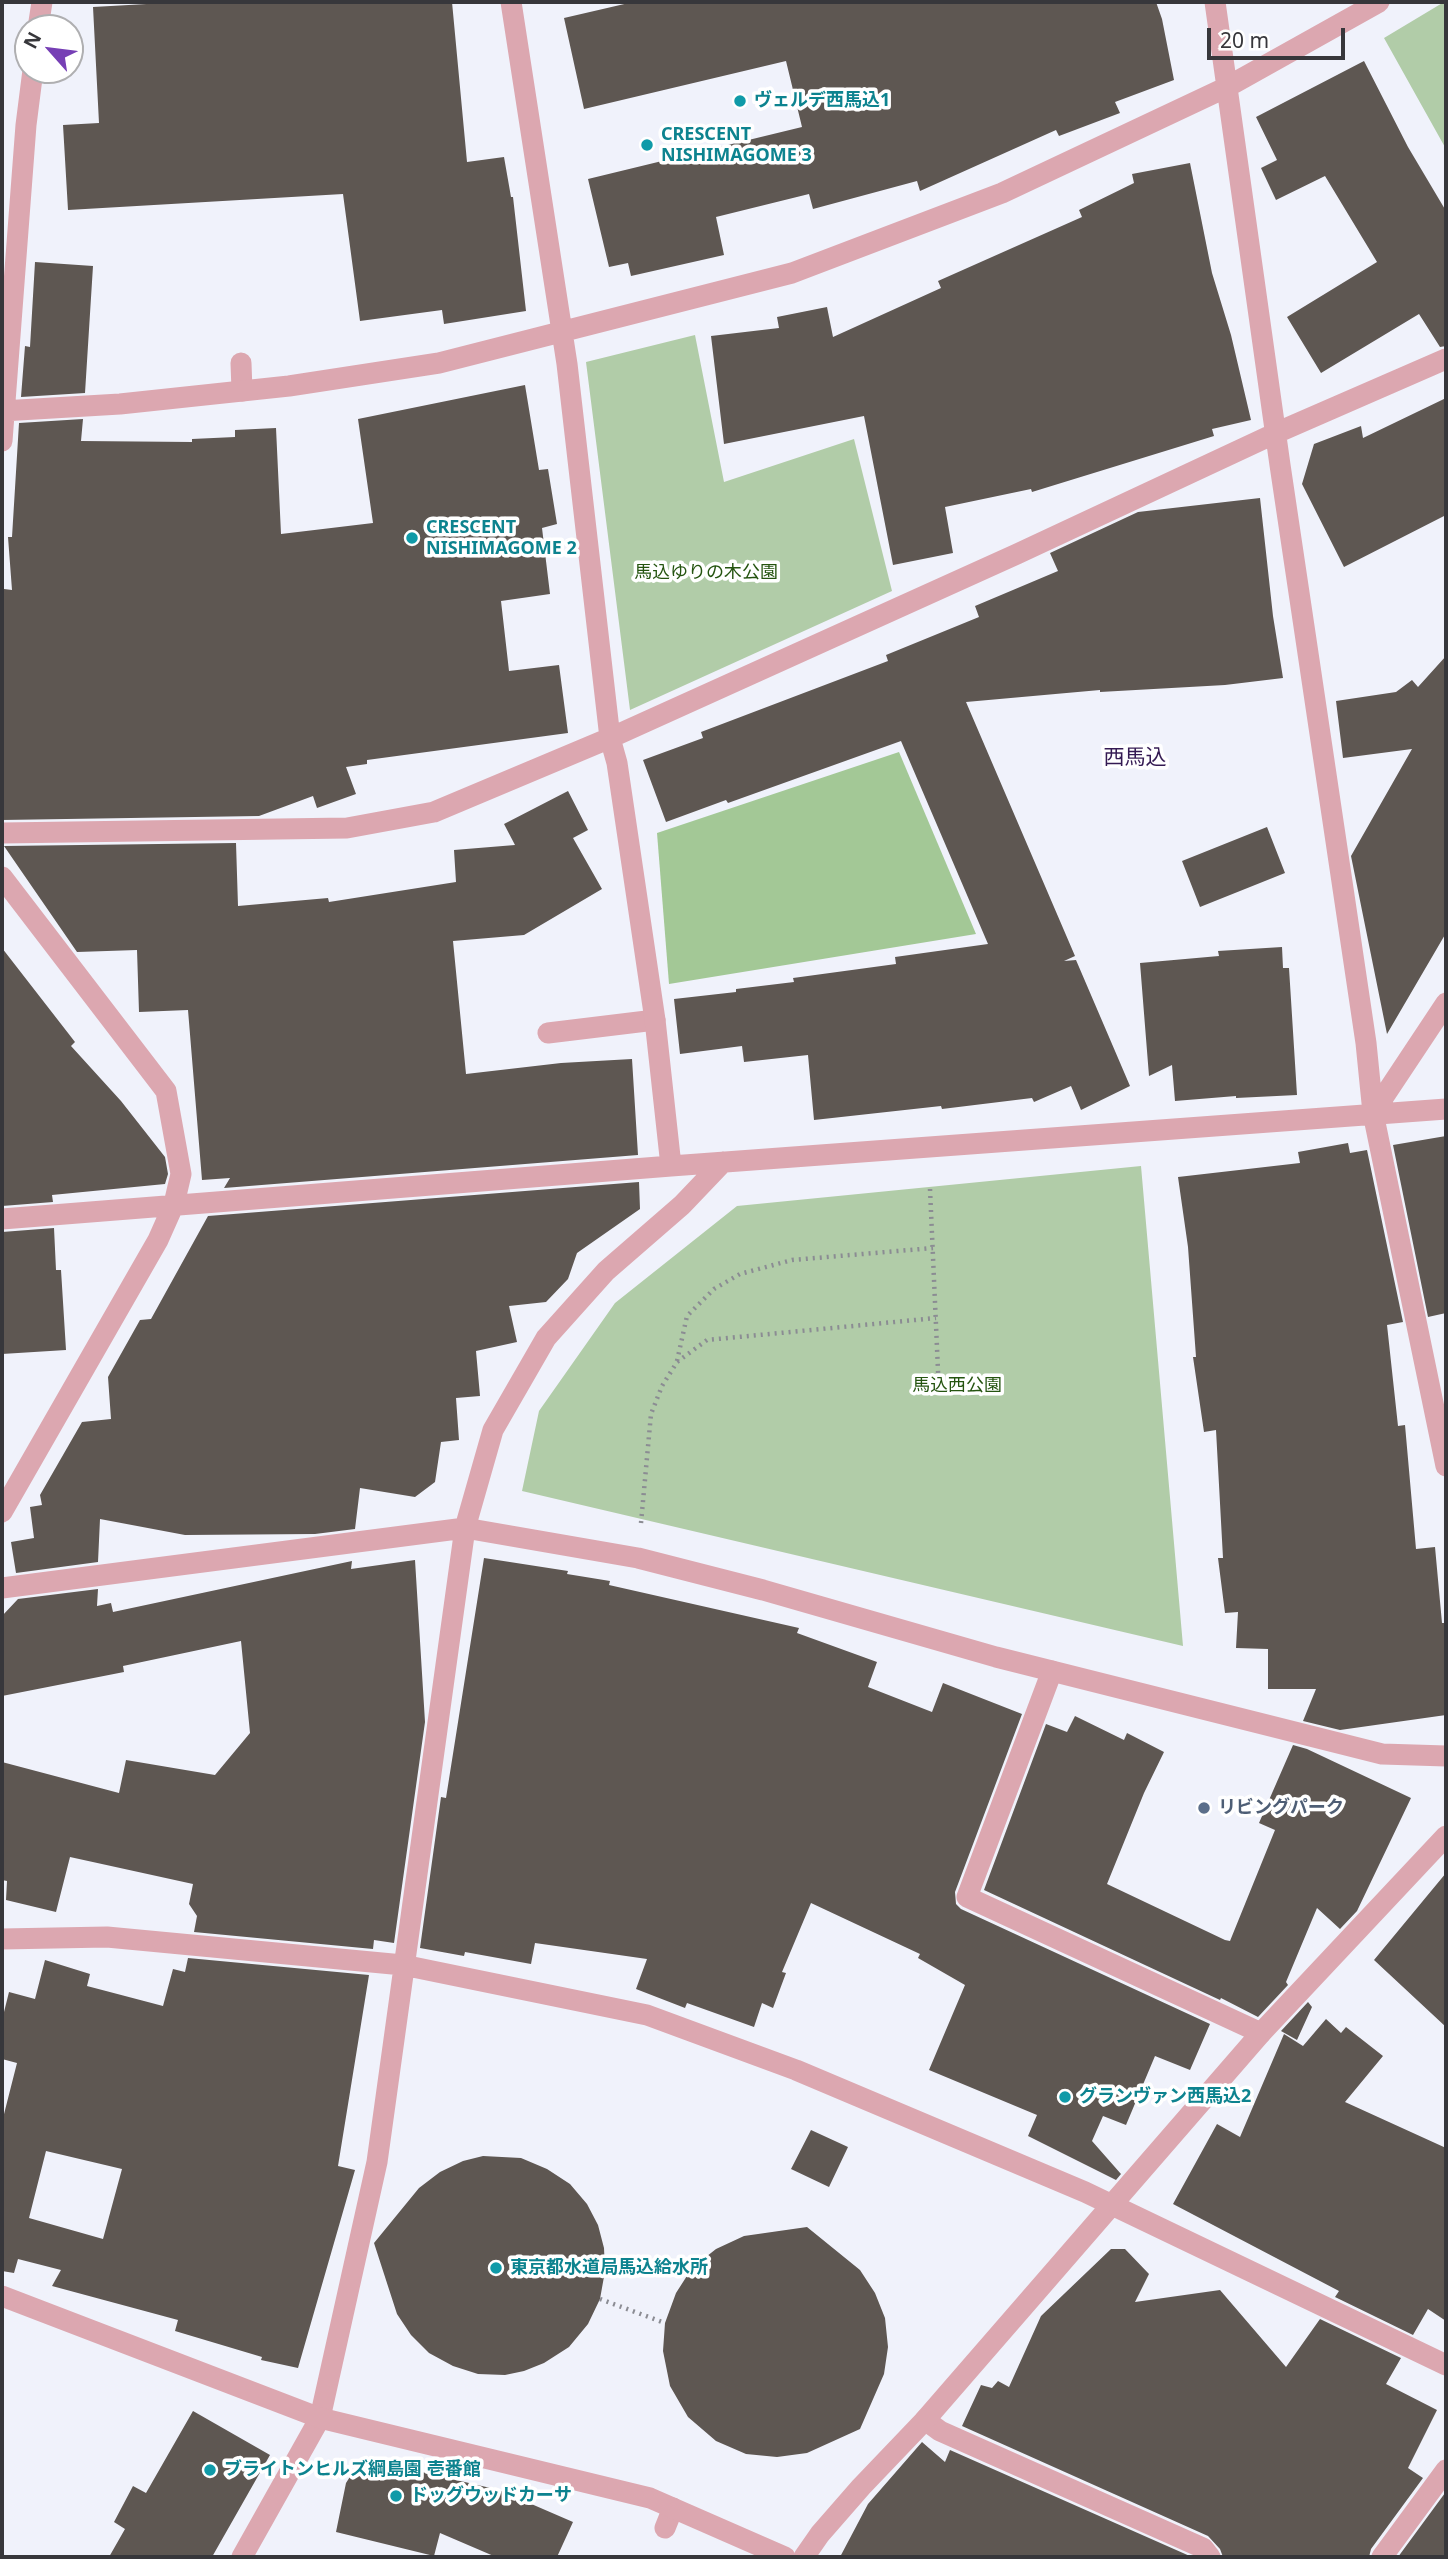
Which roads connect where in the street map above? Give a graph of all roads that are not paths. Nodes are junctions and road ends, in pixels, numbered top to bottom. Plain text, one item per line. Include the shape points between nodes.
1 (512, 2) edge
2 (1215, 2) edge
3 (1379, 2) edge
4 (31, 84) edge
5 (1227, 87) junction
6 (562, 332) junction
7 (1446, 359) edge
8 (241, 363) dead end
9 (242, 391) junction
10 (3, 411) edge
11 (1276, 433) junction
12 (2, 441) edge
13 (610, 738) junction
14 (2, 833) edge
15 (2, 877) edge
16 (1446, 1003) edge
17 (655, 1020) junction
18 (548, 1033) dead end
19 (1446, 1109) edge
20 (1373, 1113) junction
21 (723, 1162) junction
22 (671, 1166) junction
23 (174, 1204) junction
24 (2, 1219) edge
25 (1446, 1466) edge
26 (2, 1512) edge
27 (464, 1528) junction
28 (2, 1588) edge
29 (1052, 1671) junction
30 (1446, 1756) edge
31 (1446, 1836) edge
32 (2, 1939) edge
33 (403, 1965) junction
34 (1261, 2033) junction
35 (1110, 2204) junction
36 (2, 2296) edge
37 (1446, 2365) edge
38 (320, 2418) junction
39 (925, 2420) junction
40 (1446, 2470) edge
41 (242, 2557) edge
42 (785, 2557) edge
43 (804, 2557) edge
44 (1210, 2557) edge
45 (1382, 2557) edge

1 - 6 street
2 - 5 street
3 - 5 street
4 - 10 street
5 - 6 street via 1002,193 792,273
5 - 11 street
6 - 9 street via 439,363
6 - 13 street
7 - 11 street
8 - 9 street
9 - 10 street
10 - 12 street
11 - 13 street
11 - 20 street
13 - 14 street via 434,812 347,828
13 - 17 street
15 - 23 street via 166,1091 181,1174
16 - 20 street
17 - 18 street
17 - 22 street
19 - 20 street
20 - 21 street
20 - 25 street
21 - 22 street
21 - 27 street via 682,1205 606,1270 546,1338 493,1430
22 - 23 street
23 - 24 street
23 - 26 street
27 - 28 street
27 - 29 street via 638,1558
27 - 33 street
29 - 30 street via 1382,1754
29 - 34 street via 967,1897
31 - 34 street
32 - 33 street via 107,1937
33 - 35 street via 647,2015 796,2070
33 - 38 street via 377,2162
34 - 35 street
35 - 37 street
35 - 39 street
36 - 38 street
38 - 41 street
38 - 42 street via 637,2494 669,2518
39 - 43 street
39 - 44 street via 940,2431 1203,2548
40 - 45 street

